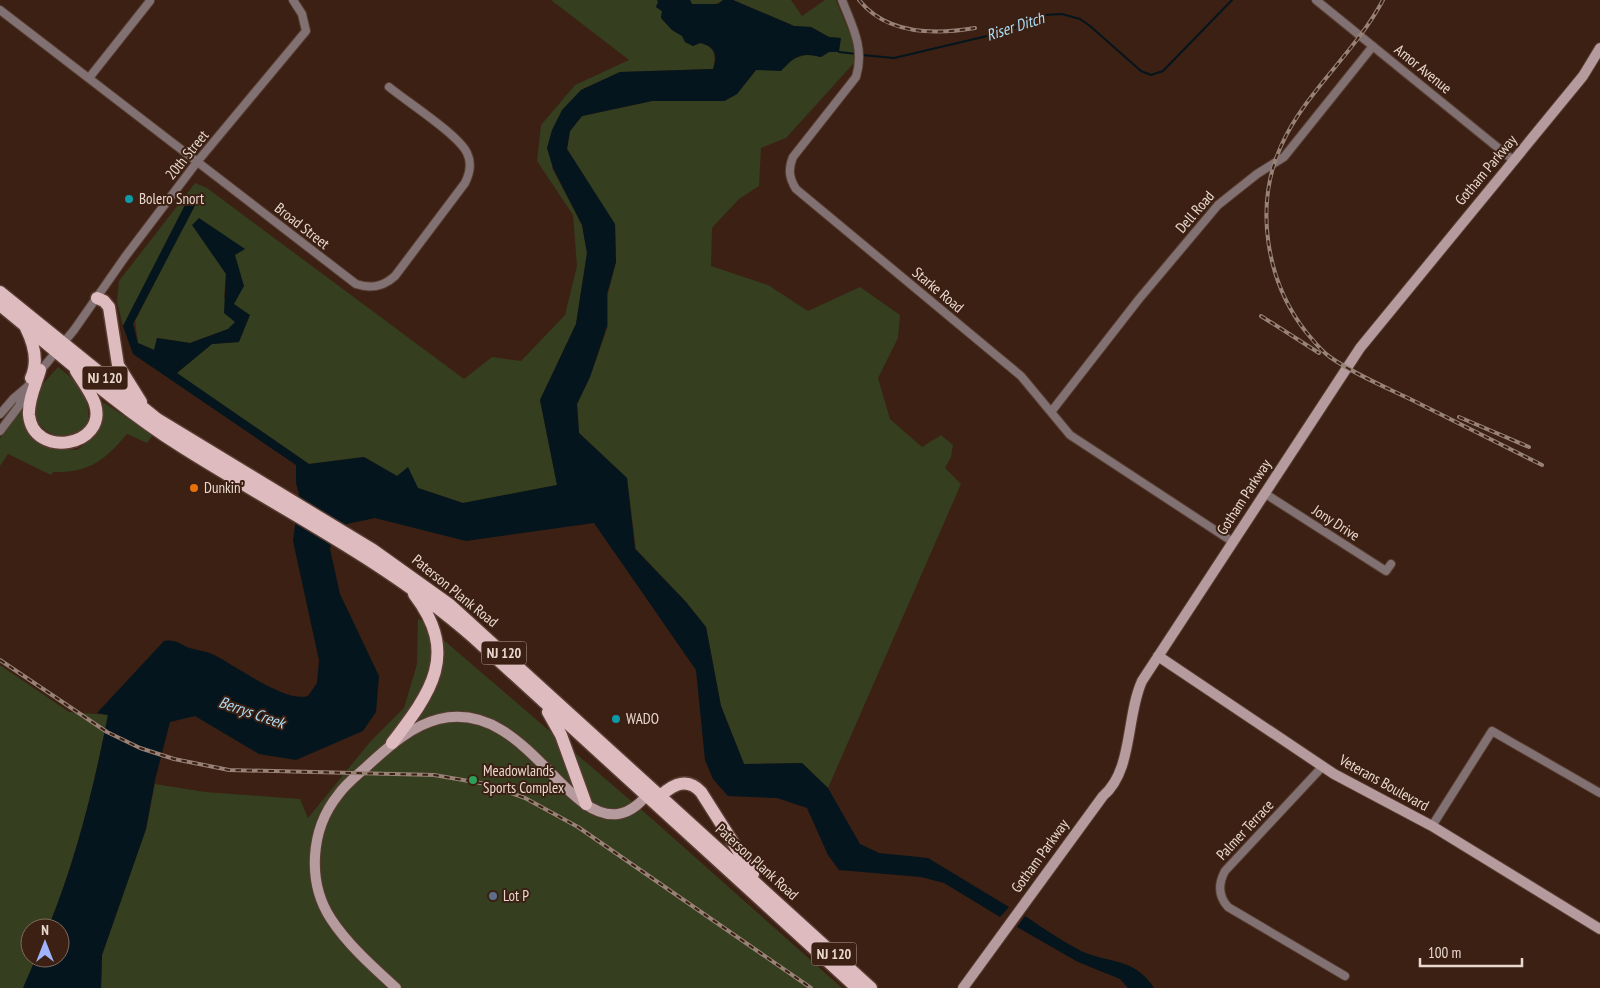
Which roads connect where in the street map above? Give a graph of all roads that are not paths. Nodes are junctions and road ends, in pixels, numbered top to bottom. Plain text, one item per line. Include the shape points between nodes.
1 (293, 0) edge
2 (842, 0) edge
3 (1316, 0) edge
4 (150, 1) edge
5 (0, 10) edge
6 (1373, 46) junction
7 (1600, 48) edge
8 (88, 78) junction
9 (389, 88) dead end
10 (1513, 160) junction
11 (197, 162) junction
12 (0, 292) edge
13 (97, 298) junction
14 (0, 304) edge
15 (25, 326) junction
16 (59, 347) junction
17 (70, 362) junction
18 (40, 370) junction
19 (27, 387) junction
20 (147, 412) junction
21 (1051, 412) junction
22 (0, 414) edge
23 (0, 430) edge
24 (1264, 493) junction
25 (291, 506) junction
26 (341, 536) junction
27 (1233, 542) junction
28 (1391, 564) dead end
29 (404, 582) junction
30 (1158, 656) junction
31 (538, 697) junction
32 (392, 743) junction
33 (1323, 766) junction
34 (1600, 793) edge
35 (654, 795) junction
36 (586, 804) junction
37 (1432, 826) junction
38 (764, 890) junction
39 (1600, 929) edge
40 (1345, 976) dead end
41 (396, 988) edge
42 (857, 988) edge
43 (871, 988) edge
44 (963, 988) edge

1 - 11 street, 20th Street via 302,14 306,31
2 - 21 street, Starke Road via 858,39 859,68 856,77 793,157 789,170 792,183 1021,376
3 - 6 street, Amor Avenue
4 - 8 street
5 - 8 street, Broad Street
6 - 10 street, Amor Avenue
6 - 21 street, Dell Road via 1284,157 1218,205
7 - 10 street, Gotham Parkway via 1583,76
8 - 11 street, Broad Street
9 - 11 street, Broad Street via 459,142 468,154 470,168 465,183 395,276 383,285 369,288 356,284
10 - 24 street, Gotham Parkway via 1360,348
11 - 13 street, 20th Street
12 - 16 main road, Paterson Plank Road / NJ 120
13 - 16 street, 20th Street
13 - 20 main road via 104,301 110,311 120,369
14 - 15 main road, Paterson Plank Road / NJ 120
15 - 16 main road, Paterson Plank Road / NJ 120
15 - 19 main road via 32,339 35,356 34,371
16 - 17 main road, Paterson Plank Road / NJ 120
16 - 18 street, 20th Street
16 - 20 main road, Paterson Plank Road / NJ 120
17 - 18 main road via 93,399 96,410 89,431 71,443 48,441 31,422 30,406
17 - 25 main road, Paterson Plank Road / NJ 120 via 164,436
18 - 19 street, 20th Street
19 - 22 street
19 - 23 street via 19,406
20 - 25 main road, Paterson Plank Road / NJ 120
21 - 27 street, Starke Road via 1070,435
24 - 27 street, Gotham Parkway
24 - 28 street, Jony Drive via 1386,571
25 - 26 main road, Paterson Plank Road / NJ 120
26 - 29 main road, Paterson Plank Road / NJ 120
26 - 35 main road, Paterson Plank Road / NJ 120 via 403,570 455,609
27 - 30 street, Gotham Parkway
29 - 31 main road, Paterson Plank Road / NJ 120 via 464,629
29 - 32 main road via 431,620 438,656 426,696
30 - 33 street, Veterans Boulevard
30 - 44 street, Gotham Parkway via 1138,690 1122,764 1113,788 1102,796
31 - 35 main road, Paterson Plank Road / NJ 120
31 - 36 main road via 561,734
32 - 36 street via 438,719 462,717 486,721 508,734
32 - 41 street via 336,796 320,828 315,862 318,888 330,918 350,943
33 - 37 street, Veterans Boulevard
33 - 40 street, Palmer Terrace via 1225,871 1220,891 1228,907
34 - 37 street via 1492,730
35 - 36 street via 616,814 601,812
35 - 38 main road, Paterson Plank Road / NJ 120
35 - 38 main road via 681,783 698,789
35 - 42 main road, Paterson Plank Road / NJ 120
37 - 39 street, Veterans Boulevard
38 - 43 main road, Paterson Plank Road / NJ 120

